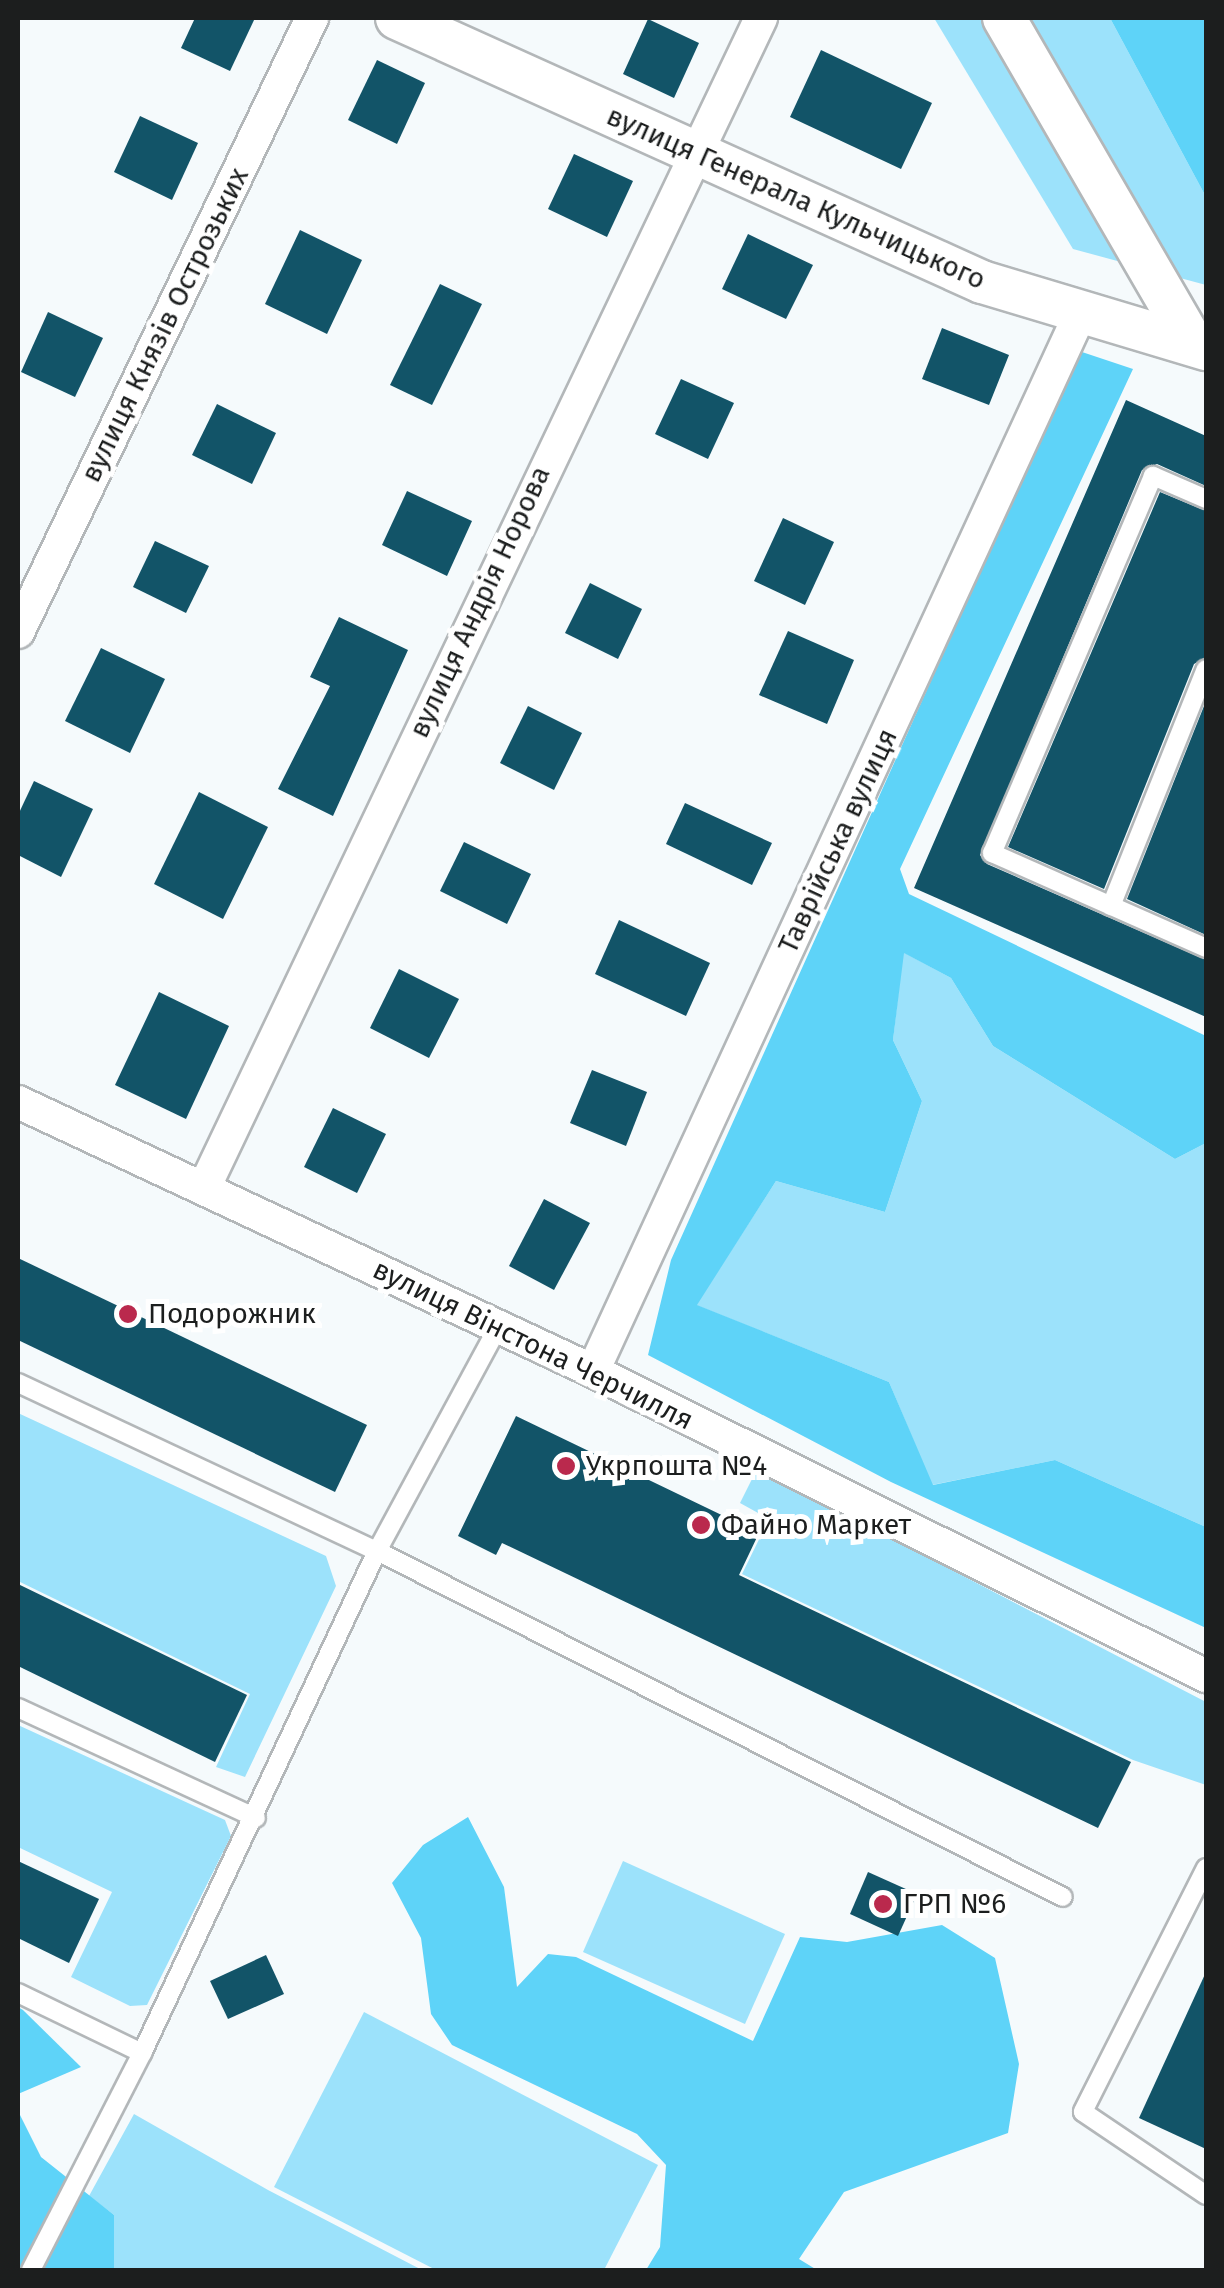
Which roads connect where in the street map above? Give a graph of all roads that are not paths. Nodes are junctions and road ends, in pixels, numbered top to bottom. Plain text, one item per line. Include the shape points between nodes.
1 (312, 18) edge
2 (397, 18) edge
3 (761, 18) edge
4 (1004, 18) edge
5 (691, 154) junction
6 (1082, 310) junction
7 (1199, 345) edge
8 (1206, 499) edge
9 (18, 632) edge
10 (1206, 669) edge
11 (1111, 906) junction
12 (1206, 948) edge
13 (18, 1102) edge
14 (204, 1188) junction
15 (498, 1327) junction
16 (593, 1371) junction
17 (18, 1382) edge
18 (377, 1551) junction
19 (1206, 1676) edge
20 (18, 1708) edge
21 (256, 1818) junction
22 (1206, 1868) edge
23 (1062, 1897) dead end
24 (18, 1993) edge
25 (142, 2053) junction
26 (1206, 2194) edge
27 (31, 2270) edge

1 - 9 street, вулиця Князів Острозьких
2 - 5 street, вулиця Генерала Кульчицького
3 - 5 street, вулиця Андрія Норова
4 - 7 street
5 - 6 street, вулиця Генерала Кульчицького via 982,282
5 - 14 street, вулиця Андрія Норова
6 - 7 street, вулиця Генерала Кульчицького
6 - 16 street, Таврійська вулиця
8 - 11 lane via 1152,476 992,853
10 - 11 lane
11 - 12 lane
13 - 14 street, вулиця Вінстона Черчилля
14 - 15 street, вулиця Вінстона Черчилля
15 - 16 street, вулиця Вінстона Черчилля
15 - 18 lane
16 - 19 street, вулиця Вінстона Черчилля
17 - 18 lane
18 - 21 lane
18 - 23 lane
20 - 21 lane
21 - 25 lane
22 - 26 lane via 1083,2112
24 - 25 lane
25 - 27 lane

